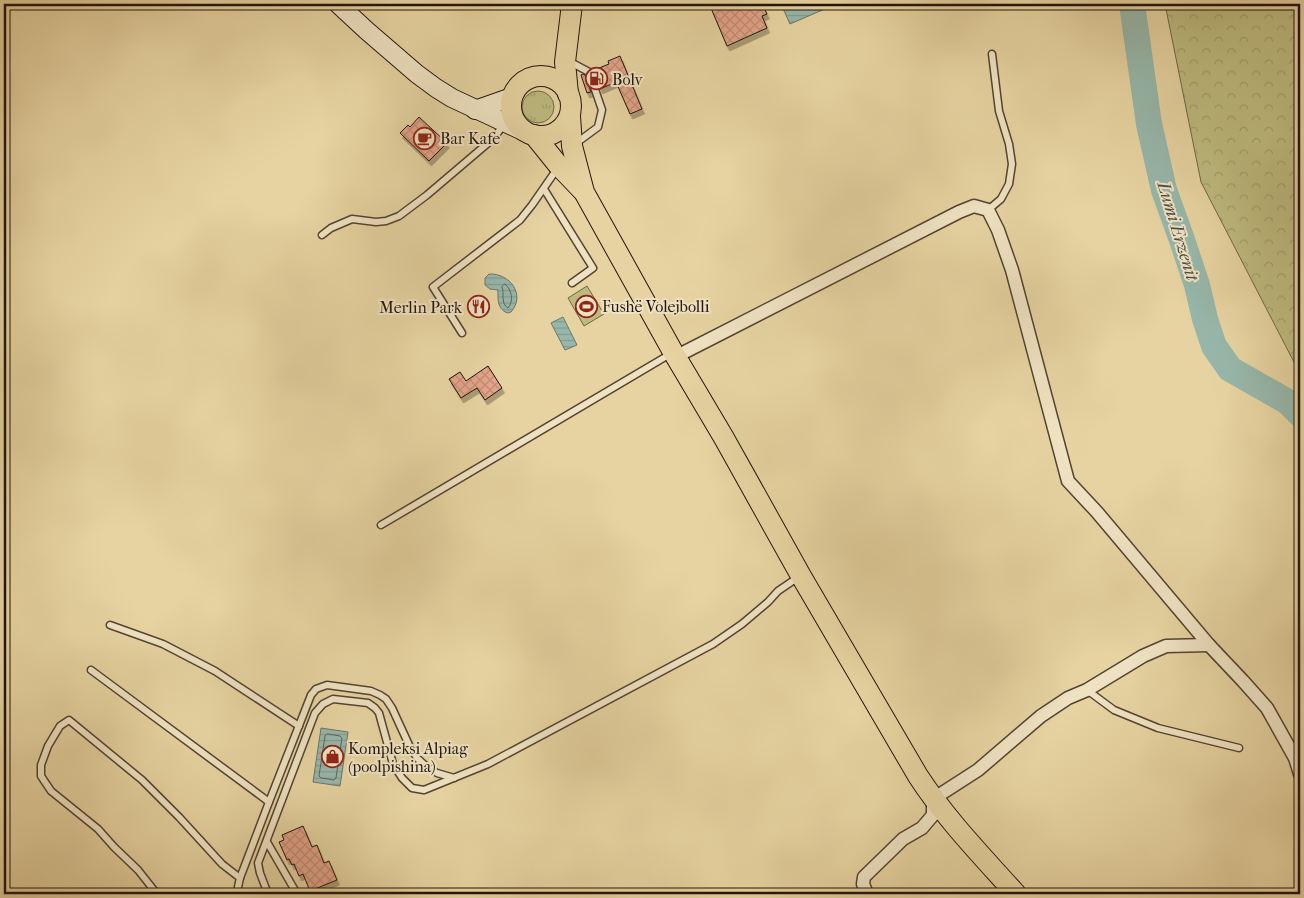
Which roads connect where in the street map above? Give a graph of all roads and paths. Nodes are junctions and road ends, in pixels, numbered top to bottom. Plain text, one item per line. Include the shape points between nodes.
1 (338, 4) edge
2 (571, 10) edge
3 (992, 54) dead end
4 (565, 62) junction
5 (544, 76) junction
6 (568, 94) junction
7 (512, 97) junction
8 (475, 110) junction
9 (570, 116) junction
10 (505, 123) junction
11 (530, 134) junction
12 (572, 146) junction
13 (559, 166) junction
14 (544, 189) junction
15 (584, 192) junction
16 (988, 210) junction
17 (322, 235) dead end
18 (572, 283) dead end
19 (462, 334) dead end
20 (674, 354) junction
21 (381, 524) dead end
22 (801, 576) junction
23 (110, 625) dead end
24 (1209, 645) junction
25 (92, 670) dead end
26 (1087, 690) junction
27 (299, 726) junction
28 (1239, 748) dead end
29 (1300, 774) edge
30 (454, 778) junction
31 (934, 799) junction
32 (268, 802) junction
33 (267, 842) junction
34 (240, 878) junction
35 (157, 894) edge
36 (238, 894) edge
37 (268, 894) edge
38 (297, 894) edge
39 (867, 894) edge
40 (1016, 894) edge

1 - 8 main road via 417,74
2 - 4 main road
2 - 5 main road
3 - 16 lane via 999,111 1012,164 1009,184 1001,198
4 - 6 main road
4 - 12 lane via 589,72 602,110 598,127
5 - 6 main road via 560,83
5 - 7 main road via 526,80
6 - 9 main road
7 - 8 main road
7 - 11 main road via 514,119
8 - 10 main road
9 - 11 main road via 556,133 547,136
9 - 12 main road
10 - 11 main road
10 - 17 lane via 494,138 399,216 376,222 352,219
11 - 13 main road
12 - 15 main road
13 - 14 lane
13 - 15 main road
14 - 18 lane via 593,268
14 - 19 lane via 520,220 433,287
15 - 20 main road
16 - 20 street via 974,206 959,212
16 - 24 street via 1012,270 1068,481
20 - 21 lane
20 - 22 main road
22 - 30 lane via 785,585 742,624 713,644 520,748
22 - 31 main road
23 - 27 lane via 164,644 215,671
24 - 26 street via 1166,646
24 - 29 street via 1267,708 1295,758
25 - 32 lane
26 - 28 lane via 1114,710 1158,728
26 - 31 street via 1041,716 978,770
27 - 30 lane via 316,688 327,685 380,694 392,708 417,758 437,773
27 - 32 lane
30 - 33 lane via 424,790 412,788 393,764 379,712 368,703 333,699 315,713
31 - 39 street via 933,815 922,828 903,840 864,877
31 - 40 main road
32 - 34 lane
33 - 37 lane via 258,863
33 - 38 lane
34 - 35 lane via 222,864 142,780 69,720 60,726 48,746 41,776 51,791 98,828
34 - 36 lane

